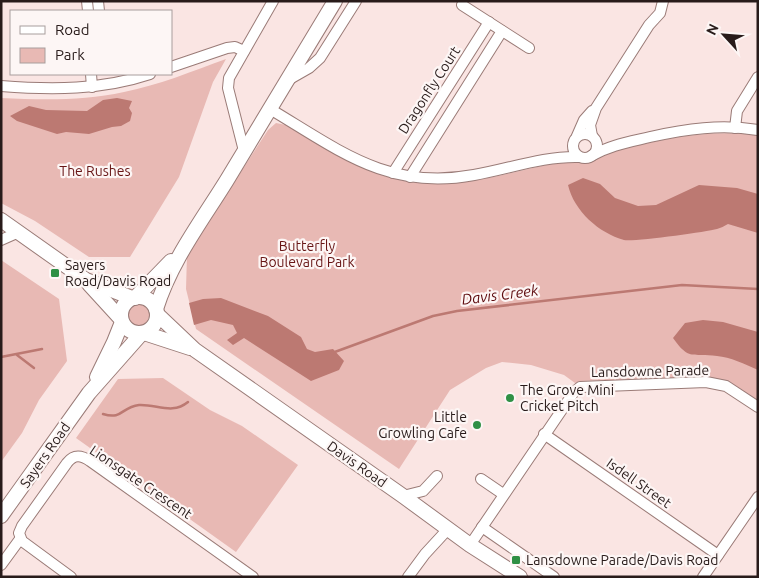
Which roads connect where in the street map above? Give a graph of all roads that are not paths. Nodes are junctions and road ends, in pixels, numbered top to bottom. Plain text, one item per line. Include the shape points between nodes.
1 (273, 1) edge
2 (335, 1) edge
3 (356, 1) edge
4 (656, 1) edge
5 (663, 1) edge
6 (462, 5) dead end
7 (489, 22) junction
8 (649, 25) junction
9 (502, 31) junction
10 (529, 48) dead end
11 (244, 50) junction
12 (172, 67) edge
13 (91, 75) edge
14 (103, 75) edge
15 (146, 75) edge
16 (758, 77) edge
17 (286, 81) junction
18 (104, 85) junction
19 (1, 86) edge
20 (92, 87) junction
21 (270, 108) junction
22 (596, 108) junction
23 (735, 128) junction
24 (758, 130) edge
25 (593, 137) junction
26 (575, 139) junction
27 (618, 144) junction
28 (244, 151) junction
29 (591, 156) junction
30 (555, 157) junction
31 (579, 157) junction
32 (393, 173) junction
33 (410, 177) junction
34 (1, 220) edge
35 (19, 232) junction
36 (1, 240) edge
37 (182, 249) junction
38 (86, 280) junction
39 (133, 298) junction
40 (156, 311) junction
41 (121, 320) junction
42 (143, 333) junction
43 (195, 350) junction
44 (89, 393) junction
45 (758, 407) edge
46 (544, 434) junction
47 (437, 476) dead end
48 (481, 479) dead end
49 (503, 494) junction
50 (403, 496) junction
51 (758, 497) edge
52 (1, 516) edge
53 (482, 527) junction
54 (448, 529) junction
55 (20, 539) junction
56 (470, 545) junction
57 (718, 555) junction
58 (1, 565) edge
59 (70, 577) edge
60 (253, 577) edge
61 (408, 577) edge
62 (520, 577) edge
63 (554, 577) edge
64 (703, 577) edge

1 - 11 street
2 - 17 street
3 - 17 street via 320,58 310,68
4 - 8 street
5 - 8 street via 660,13
6 - 7 street
7 - 9 street
7 - 32 street, Dragonfly Court
8 - 22 street
9 - 10 street
9 - 33 street
11 - 12 street via 227,48
11 - 28 street via 228,82
13 - 20 street
14 - 18 street
15 - 18 street
16 - 23 street via 737,111
17 - 21 street
18 - 20 street
19 - 20 street via 40,89
21 - 28 street
21 - 32 street via 353,158
22 - 25 street via 590,125
22 - 26 street via 584,120
23 - 24 street
23 - 27 street via 683,130
25 - 26 street via 585,134
25 - 27 street
25 - 29 street via 597,146
26 - 30 street
26 - 31 street via 574,152
27 - 29 street
28 - 37 street
29 - 31 street
30 - 31 street
30 - 33 street via 458,178
32 - 33 street
34 - 35 street
35 - 36 street
35 - 38 street
37 - 39 street
37 - 40 street via 166,280
38 - 39 street
38 - 41 street
39 - 40 street via 145,298
39 - 41 street via 123,307
40 - 42 street via 154,326
40 - 43 street
41 - 42 street via 128,330
41 - 44 street, Sayers Road
42 - 43 street
42 - 44 street, Sayers Road
43 - 50 street, Davis Road
44 - 52 street, Sayers Road
45 - 46 street, Lansdowne Parade via 730,388 706,382 583,386 574,392
46 - 49 street, Lansdowne Parade
46 - 57 street, Isdell Street
47 - 50 street via 423,491
48 - 49 street
49 - 53 street, Lansdowne Parade
50 - 54 street, Davis Road
51 - 57 street
53 - 56 street, Lansdowne Parade
53 - 63 street
54 - 56 street, Davis Road
54 - 61 street
55 - 58 street
55 - 59 street
55 - 60 street, Lionsgate Crescent via 20,529 69,459 79,456 98,466
56 - 62 street, Davis Road
57 - 64 street

